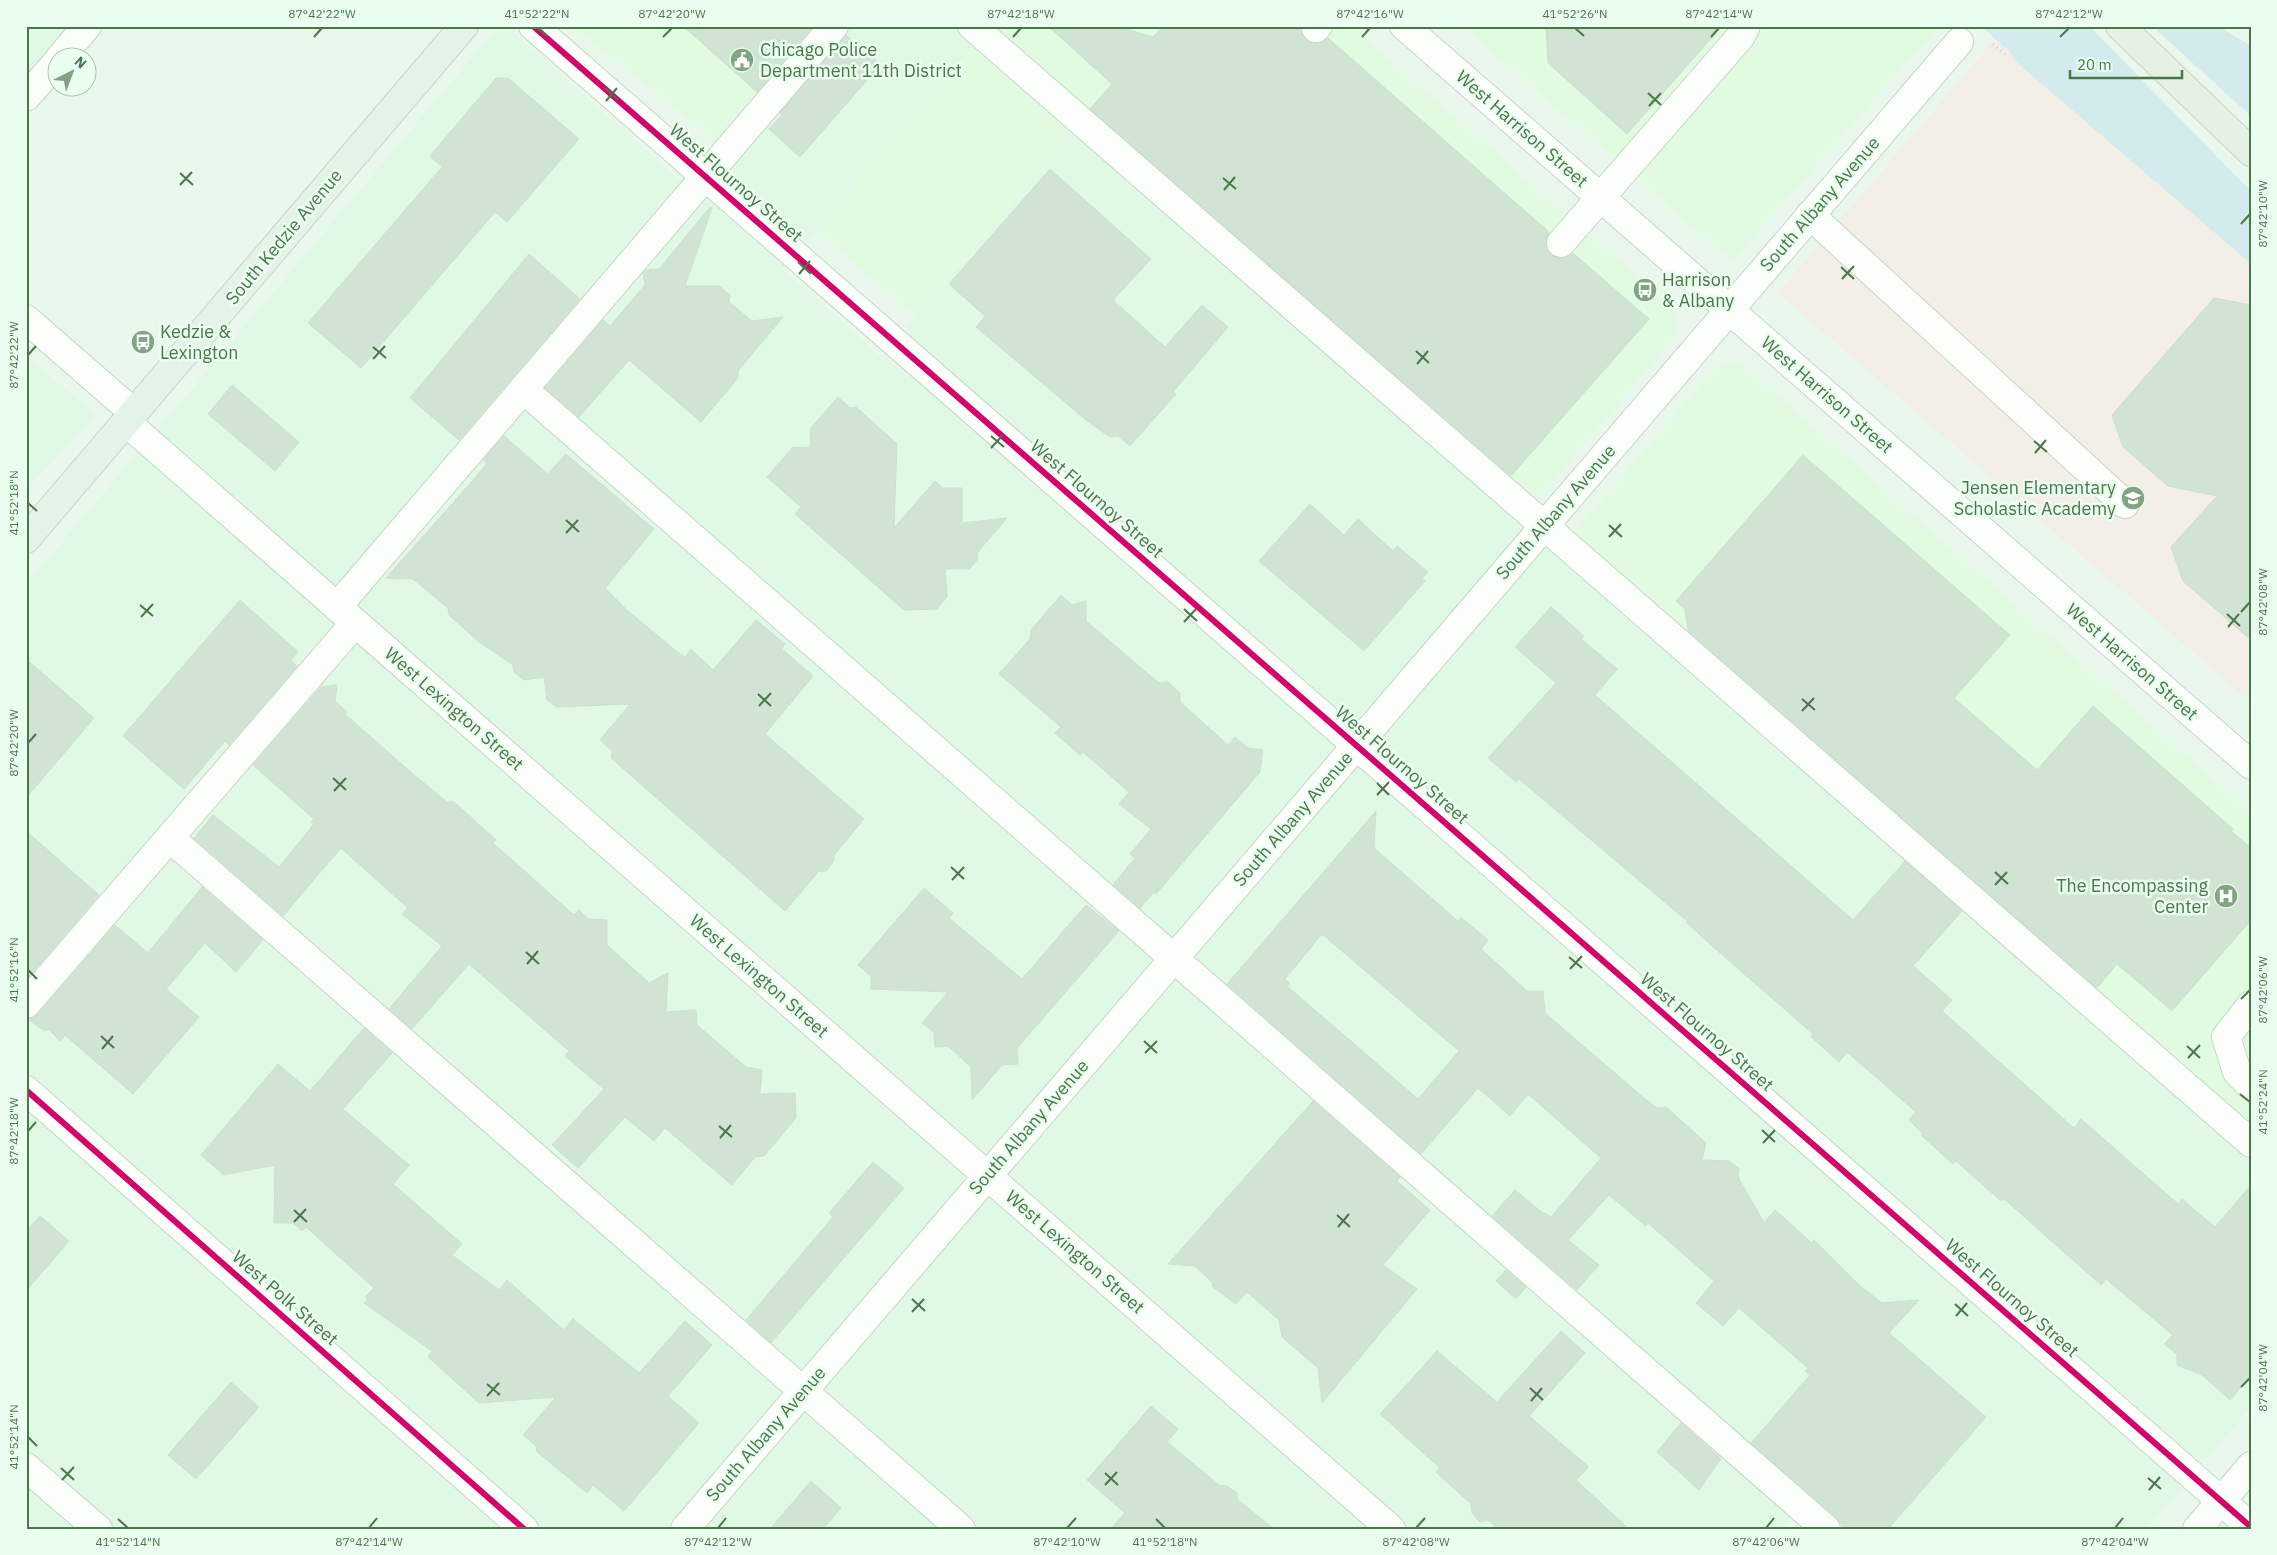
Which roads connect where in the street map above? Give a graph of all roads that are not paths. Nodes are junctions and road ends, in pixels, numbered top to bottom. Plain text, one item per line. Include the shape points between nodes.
1 (87, 26) edge
2 (464, 26) edge
3 (533, 26) edge
4 (834, 26) edge
5 (972, 26) edge
6 (1404, 26) edge
7 (1746, 26) edge
8 (2120, 26) edge
9 (1959, 42) dead end
10 (68, 48) edge
11 (48, 72) edge
12 (26, 97) edge
13 (2251, 152) edge
14 (705, 176) junction
15 (1600, 197) junction
16 (1810, 215) junction
17 (1561, 242) dead end
18 (1729, 310) junction
19 (26, 319) edge
20 (522, 389) junction
21 (130, 418) junction
22 (2125, 504) dead end
23 (1545, 525) junction
24 (26, 539) edge
25 (346, 615) junction
26 (1356, 745) junction
27 (2251, 765) edge
28 (170, 838) junction
29 (1174, 958) junction
30 (26, 1004) edge
31 (2251, 1005) edge
32 (2251, 1086) edge
33 (26, 1090) edge
34 (2251, 1143) edge
35 (987, 1176) junction
36 (803, 1391) junction
37 (26, 1466) edge
38 (2251, 1466) edge
39 (2221, 1501) junction
40 (2251, 1527) edge
41 (98, 1529) edge
42 (524, 1529) edge
43 (685, 1529) edge
44 (961, 1529) edge
45 (1391, 1529) edge
46 (1826, 1529) edge
47 (2197, 1529) edge

1 - 10 street
2 - 21 main road, South Kedzie Avenue
3 - 14 street, West Flournoy Street
4 - 14 street
5 - 23 street
6 - 15 street, West Harrison Street
7 - 15 street via 1741,36
8 - 13 highway
9 - 16 street, South Albany Avenue
11 - 12 street
14 - 20 street
14 - 26 street, West Flournoy Street
15 - 17 street
15 - 18 street, West Harrison Street
16 - 18 street, South Albany Avenue
16 - 22 street
18 - 23 street, South Albany Avenue
18 - 27 street, West Harrison Street
19 - 21 street, West Lexington Street
20 - 25 street
20 - 29 street
21 - 24 main road, South Kedzie Avenue
21 - 25 street, West Lexington Street
23 - 26 street, South Albany Avenue
23 - 34 street
25 - 28 street
25 - 35 street, West Lexington Street
26 - 29 street, South Albany Avenue
26 - 39 street, West Flournoy Street
28 - 30 street
28 - 36 street
29 - 35 street, South Albany Avenue
29 - 46 street
31 - 32 street via 2226,1037 2237,1072
33 - 42 street, West Polk Street
35 - 36 street, South Albany Avenue
35 - 45 street, West Lexington Street
36 - 43 street, South Albany Avenue
36 - 44 street
37 - 41 street
38 - 39 street
39 - 40 street, West Flournoy Street
39 - 47 street

